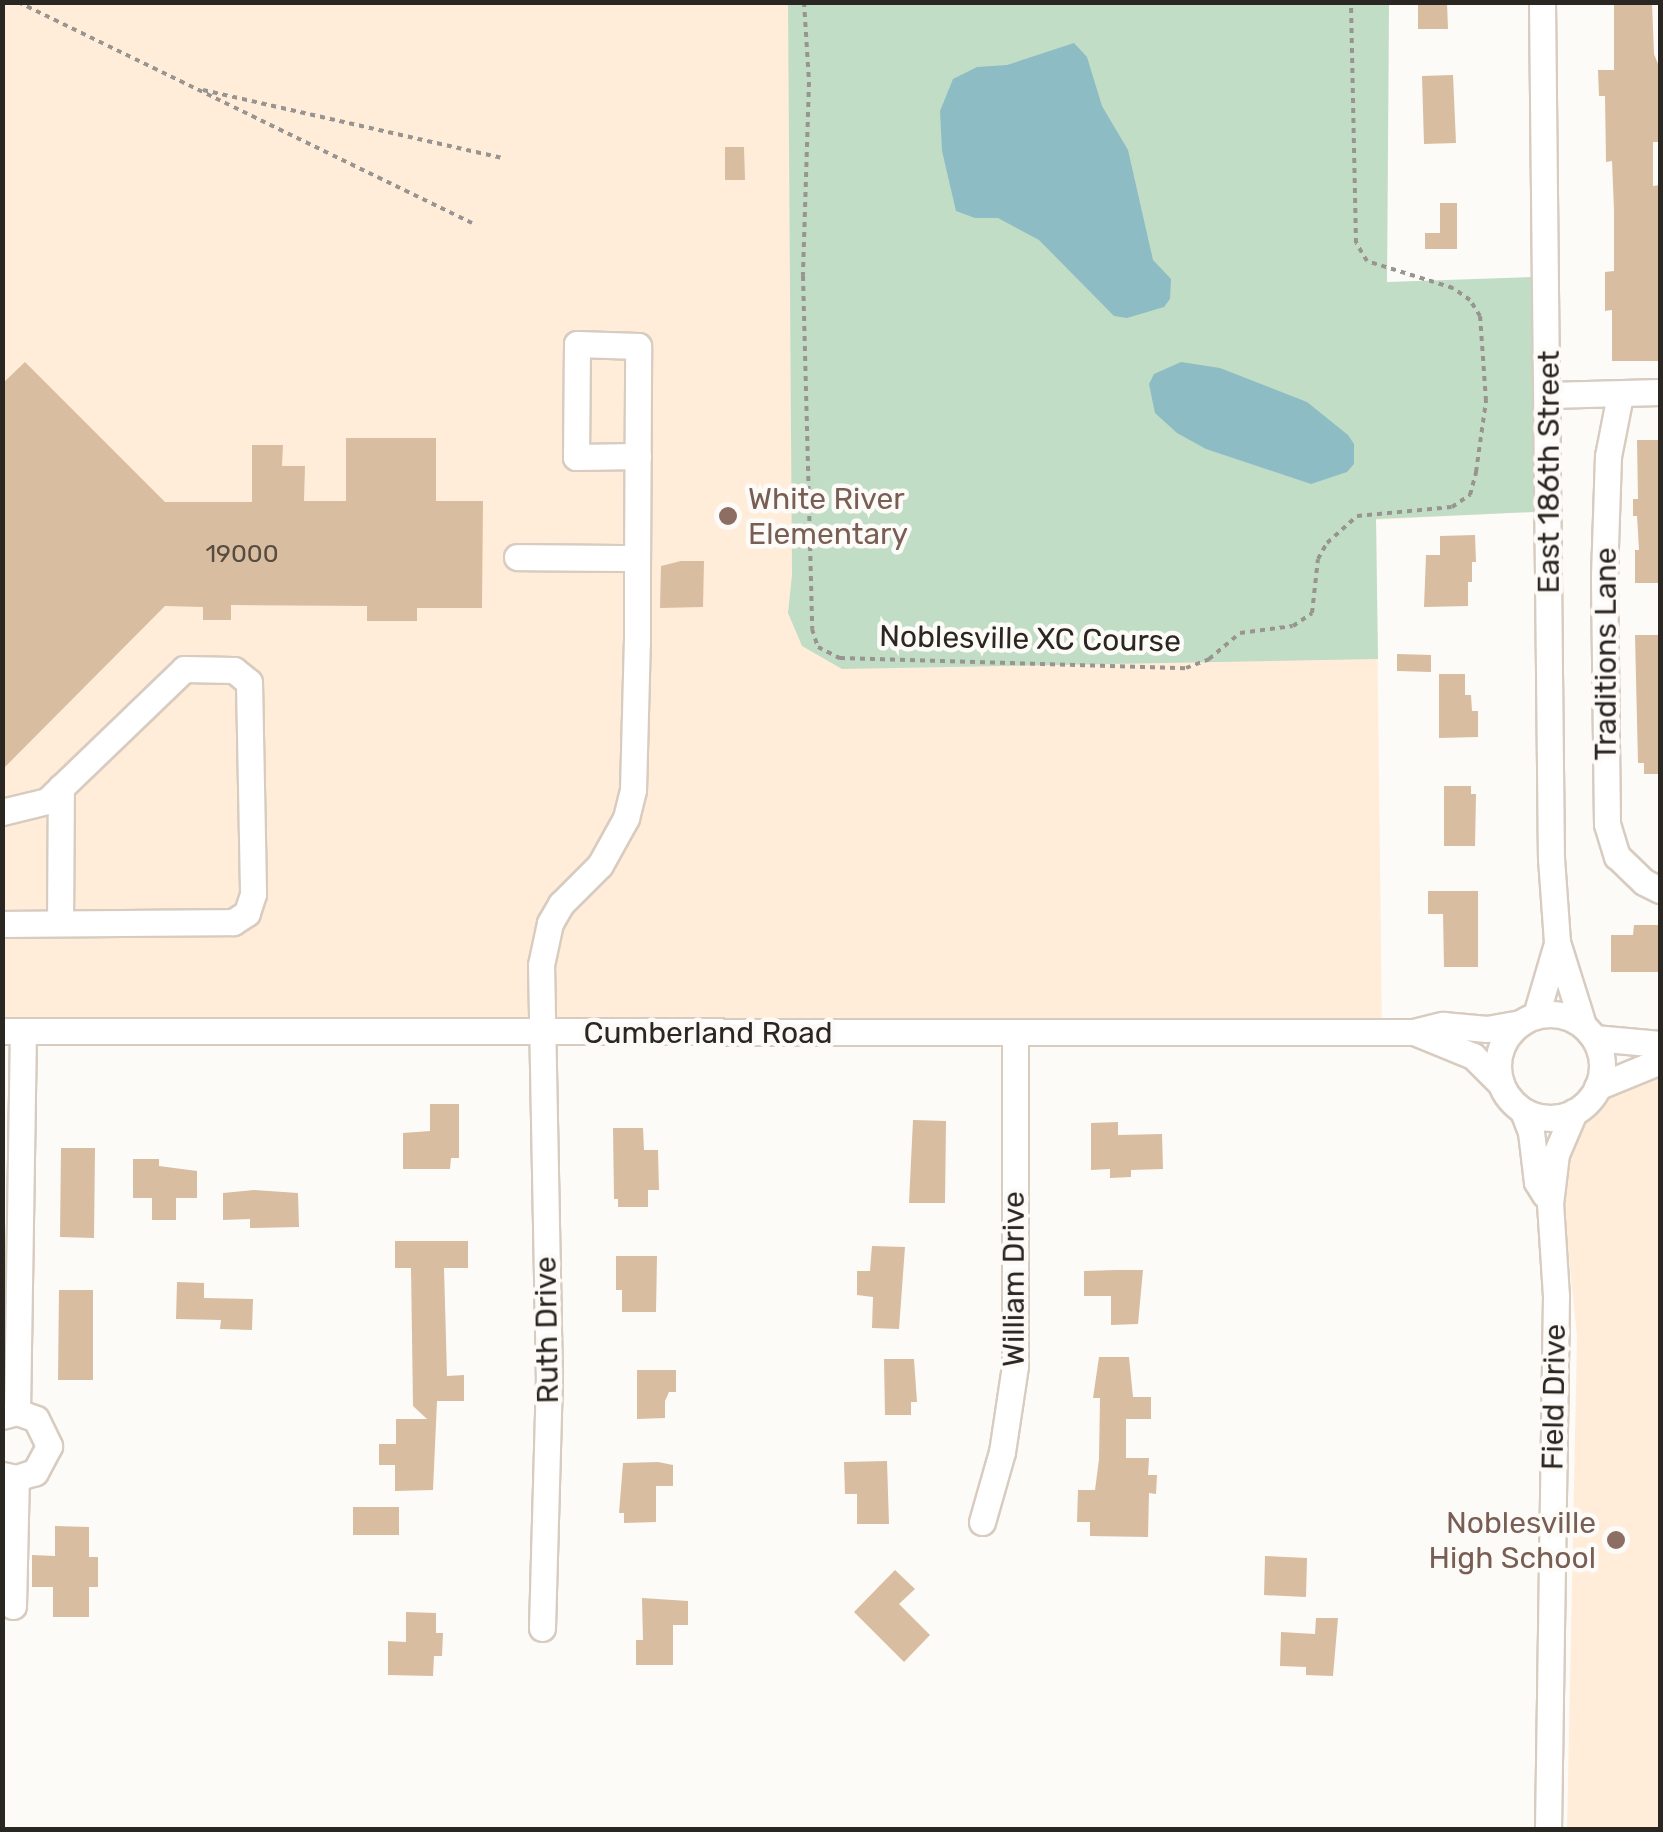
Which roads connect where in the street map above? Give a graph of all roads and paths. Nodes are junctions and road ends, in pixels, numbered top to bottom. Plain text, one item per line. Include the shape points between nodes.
1 (18, 2) edge
2 (804, 2) edge
3 (1351, 2) edge
4 (1542, 2) edge
5 (194, 88) junction
6 (502, 158) dead end
7 (472, 223) dead end
8 (1660, 392) edge
9 (1549, 395) junction
10 (1620, 395) junction
11 (638, 456) junction
12 (517, 557) dead end
13 (637, 558) junction
14 (62, 787) junction
15 (2, 812) edge
16 (1660, 890) edge
17 (60, 923) junction
18 (2, 924) edge
19 (1557, 942) junction
20 (1528, 1019) junction
21 (13, 1031) edge
22 (1015, 1032) junction
23 (1414, 1032) junction
24 (1588, 1032) junction
25 (543, 1033) junction
26 (1660, 1044) edge
27 (1660, 1060) edge
28 (1500, 1084) junction
29 (1598, 1087) junction
30 (1523, 1110) junction
31 (1574, 1112) junction
32 (1550, 1204) junction
33 (10, 1414) edge
34 (10, 1476) edge
35 (982, 1522) dead end
36 (13, 1606) dead end
37 (542, 1628) dead end
38 (1548, 1830) edge

1 - 5 path
2 - 3 path, Noblesville XC Course via 810,82 803,276 812,629 818,647 840,658 1186,668 1240,633 1293,626 1312,614 1318,559 1357,516 1452,507 1470,495 1476,472 1486,401 1480,316 1453,288 1367,261 1356,242
4 - 9 street, East 186th Street
5 - 6 path
5 - 7 path
8 - 10 street
9 - 10 street
9 - 19 street, East 186th Street
10 - 16 street, Traditions Lane via 1608,456 1604,578 1607,824 1617,856
11 - 11 street, Ruth Drive via 638,346 577,344 576,457
11 - 13 street, Ruth Drive
12 - 13 street
13 - 25 street, Ruth Drive via 633,790 616,842 550,923 541,965
14 - 15 street via 47,801
14 - 17 street
14 - 17 street via 184,669 234,670 248,682 247,913 233,922
17 - 18 street
19 - 20 street, East 186th Street
19 - 24 street, East 186th Street
20 - 23 street, Cumberland Road via 1487,1029 1443,1025
20 - 24 street via 1569,1017
20 - 28 street via 1500,1049
21 - 25 street, Cumberland Road
21 - 33 street
22 - 23 street, Cumberland Road
22 - 25 street, Cumberland Road
22 - 35 street, William Drive via 1015,1366 1002,1452
23 - 28 street, Cumberland Road via 1472,1056
24 - 26 street
24 - 29 street via 1602,1070
25 - 37 street, Ruth Drive via 549,1380
27 - 29 street
28 - 30 street
29 - 31 street
30 - 31 street via 1540,1117
30 - 32 street via 1537,1182
31 - 32 street via 1556,1154
32 - 38 street, Field Drive via 1556,1296
33 - 34 street via 36,1419 49,1446 36,1472
34 - 36 street

